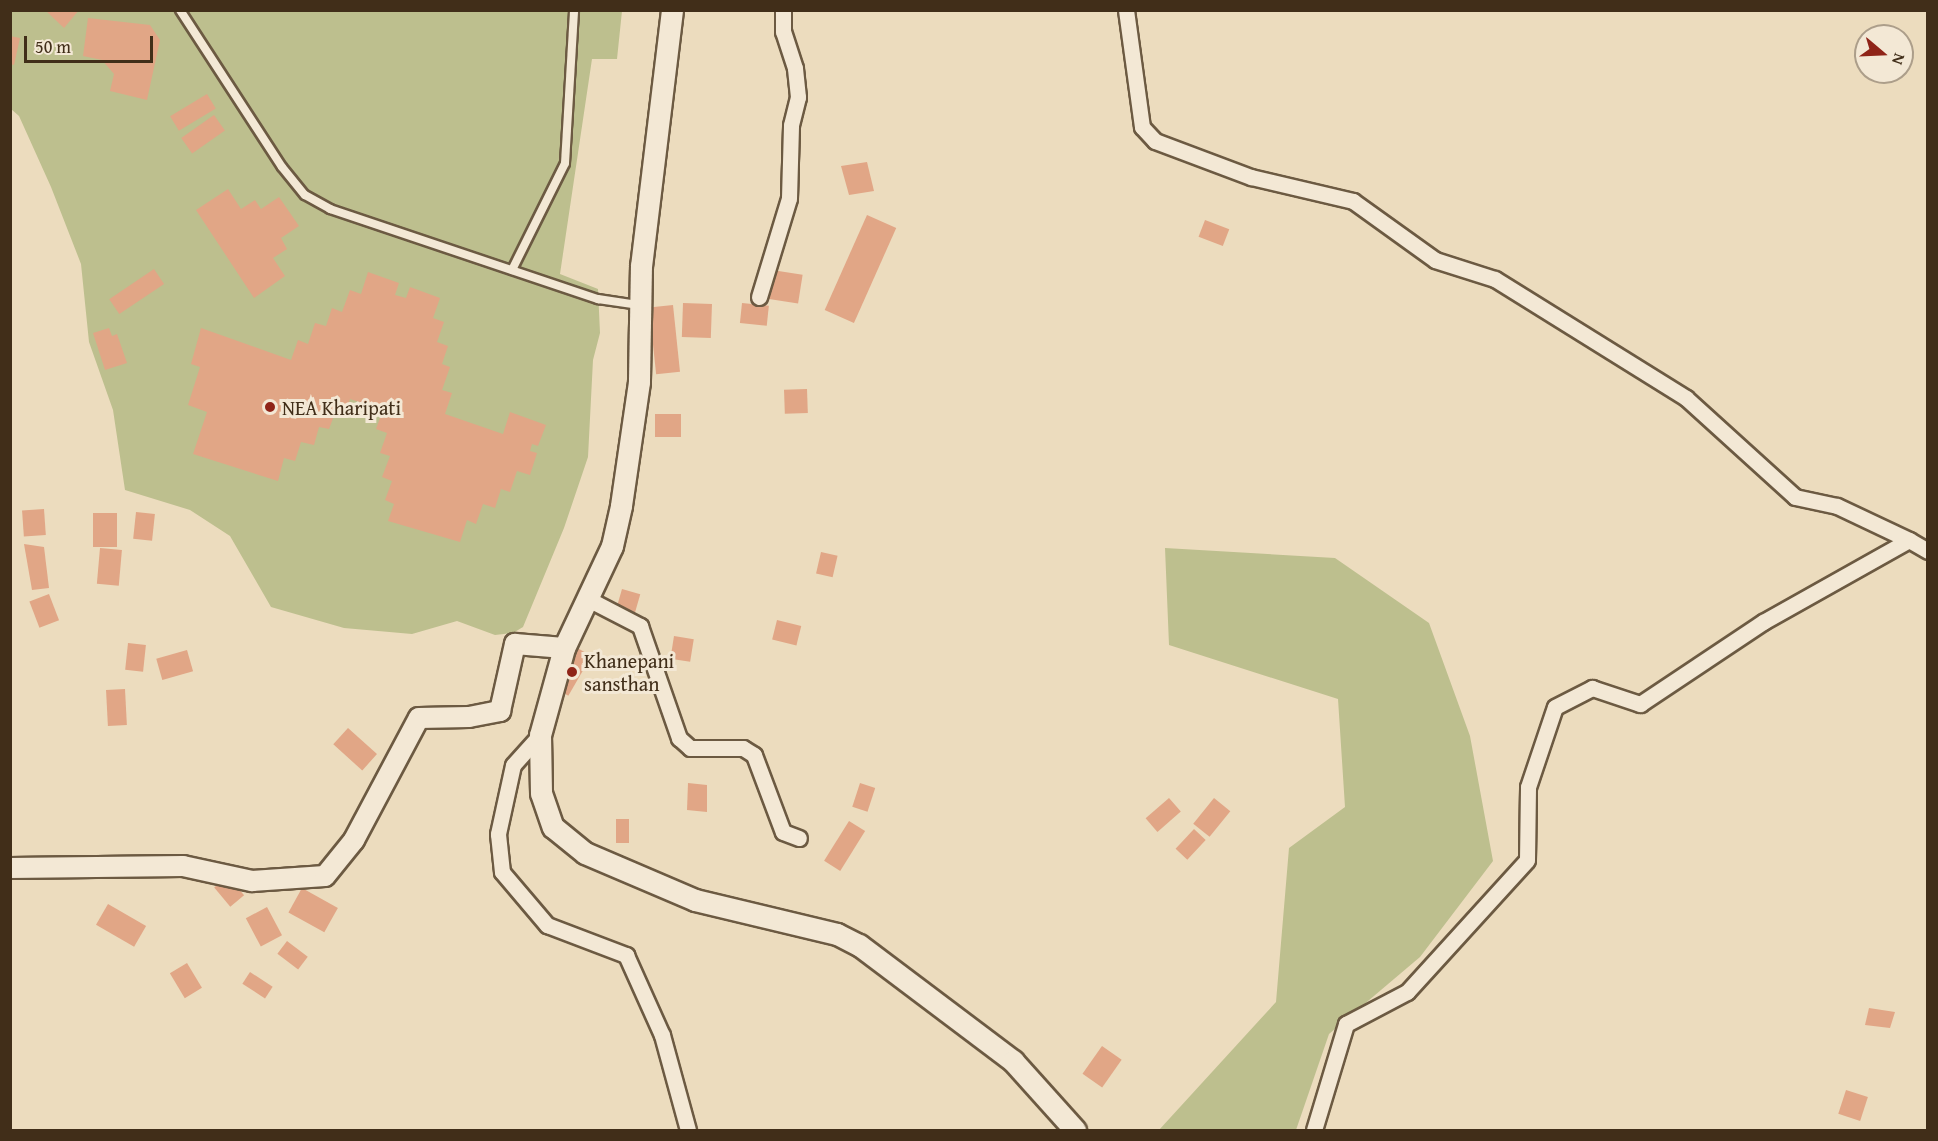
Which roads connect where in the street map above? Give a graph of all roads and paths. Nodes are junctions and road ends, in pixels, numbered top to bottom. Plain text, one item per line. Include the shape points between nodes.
1 (180, 10) edge
2 (574, 10) edge
3 (672, 10) edge
4 (783, 10) edge
5 (1126, 10) edge
6 (512, 270) junction
7 (759, 297) dead end
8 (639, 305) junction
9 (1909, 540) junction
10 (1928, 551) edge
11 (588, 599) junction
12 (564, 648) junction
13 (540, 735) junction
14 (799, 838) dead end
15 (10, 868) edge
16 (1067, 1127) edge
17 (688, 1131) edge
18 (1314, 1131) edge

1 - 6 lane via 282,167 305,195 330,209
2 - 6 lane via 565,163
3 - 8 main road
4 - 7 street via 783,32 795,68 798,97 790,125 789,198
5 - 9 street via 1142,127 1155,141 1251,177 1353,201 1435,260 1495,279 1686,398 1795,497 1838,506
6 - 8 lane via 598,298
8 - 11 main road via 639,382 627,473 612,546
9 - 10 street
9 - 18 street via 1763,622 1640,704 1592,688 1555,707 1528,787 1527,860 1407,992 1346,1024
11 - 12 main road
11 - 14 street via 640,626 651,648 678,738 690,748 743,748 754,755 783,832
12 - 13 main road
12 - 15 street via 515,644 500,711 469,717 418,718 354,840 325,876 252,881 183,866
13 - 16 main road via 541,793 553,827 585,853 695,900 837,934 858,945 1013,1061
13 - 17 street via 513,765 498,834 502,872 547,925 626,955 662,1035

